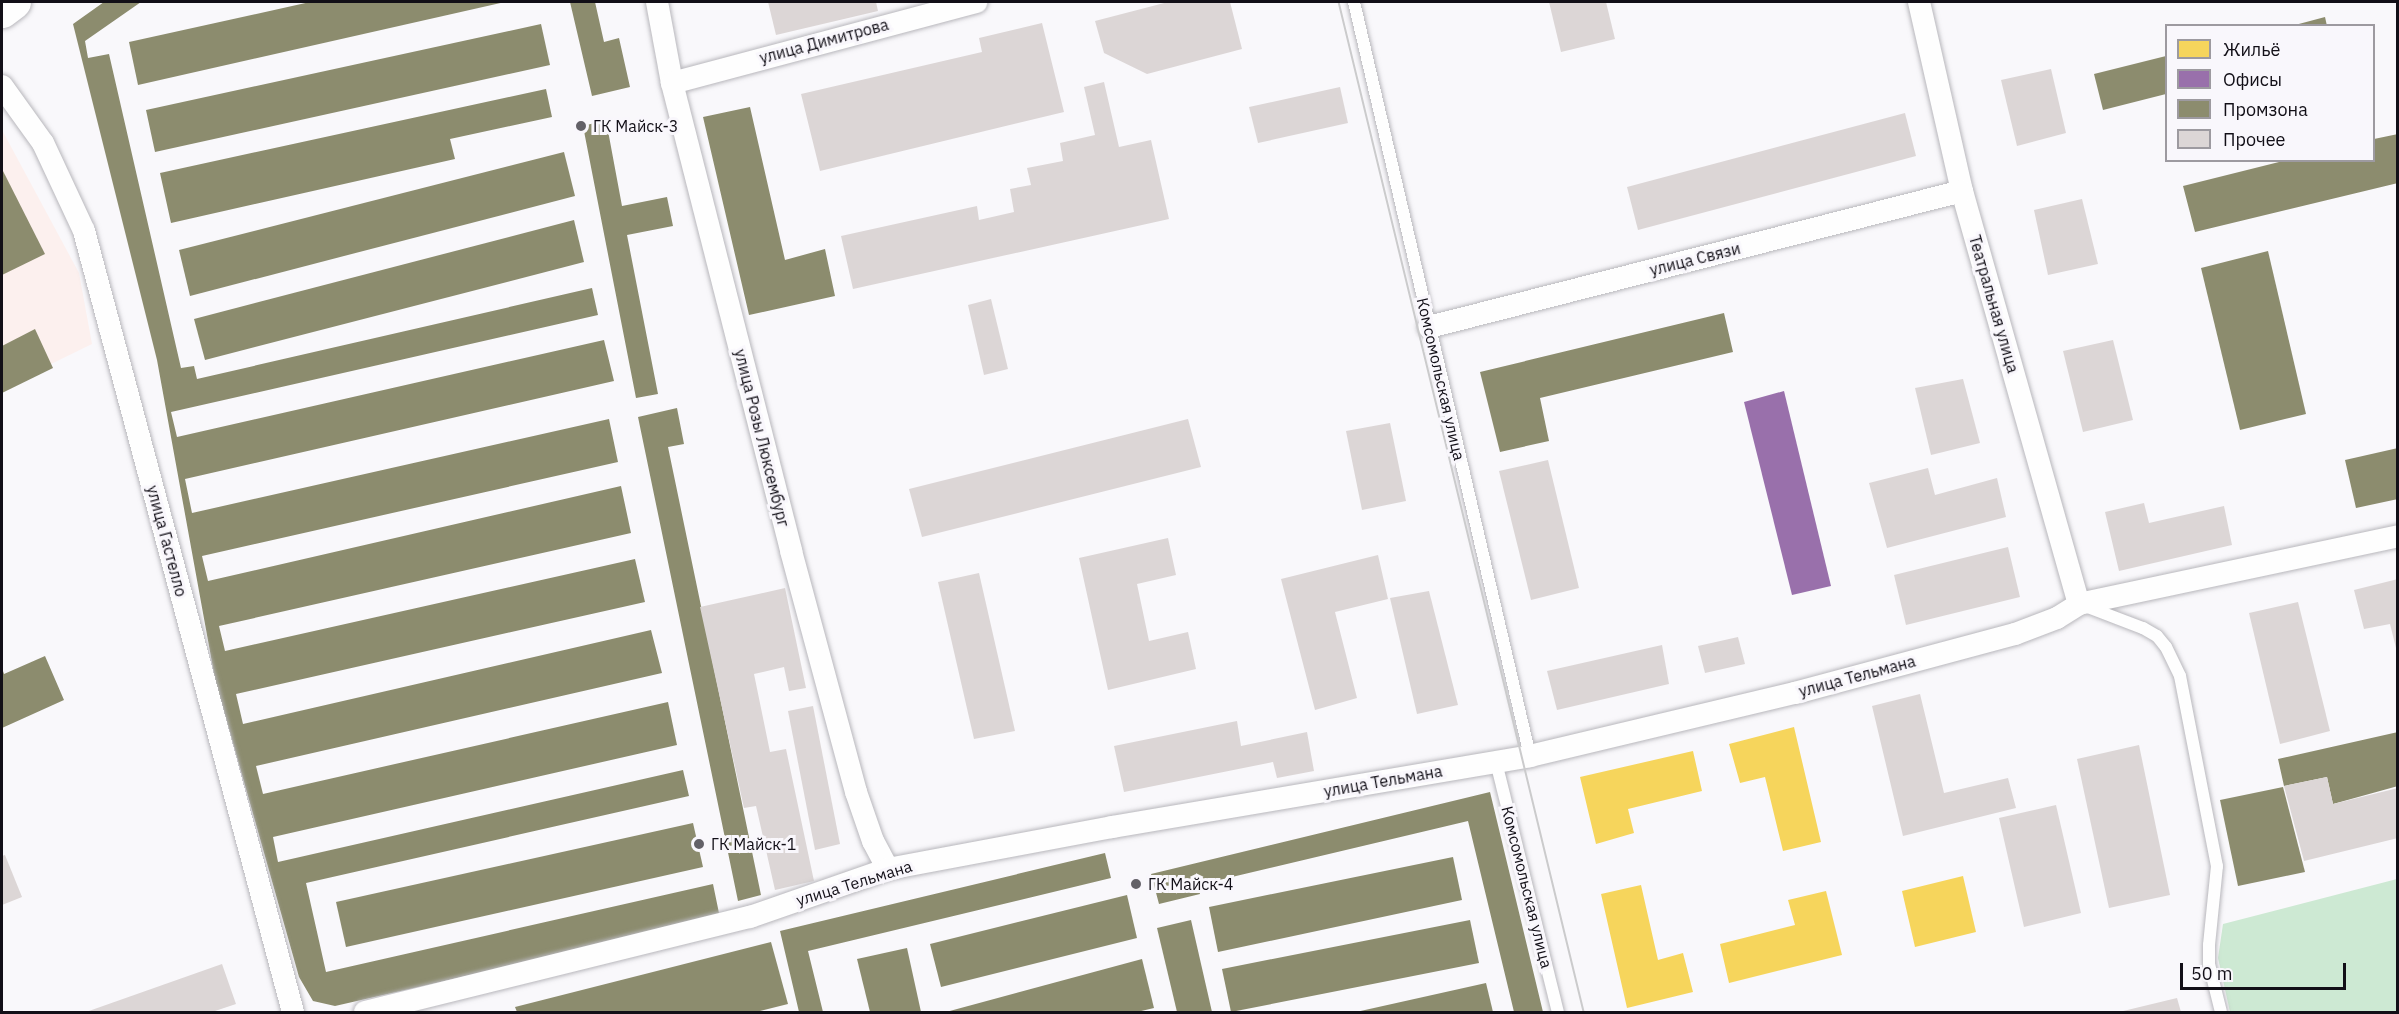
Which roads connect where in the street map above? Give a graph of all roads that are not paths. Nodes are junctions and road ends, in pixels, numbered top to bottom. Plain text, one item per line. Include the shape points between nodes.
1 (14, 2) edge
2 (657, 2) edge
3 (976, 2) edge
4 (1354, 2) edge
5 (1919, 2) edge
6 (2, 11) edge
7 (672, 83) junction
8 (2, 86) edge
9 (1962, 191) junction
10 (1429, 327) junction
11 (2397, 536) edge
12 (2079, 604) junction
13 (1530, 756) junction
14 (1496, 762) junction
15 (888, 869) junction
16 (293, 1012) edge
17 (365, 1012) edge
18 (1558, 1012) edge
19 (2221, 1012) edge

1 - 6 street
2 - 7 street, улица Розы Люксембург
3 - 7 street, улица Димитрова
4 - 10 lane, Комсомольская улица
5 - 9 street, Театральная улица
7 - 15 street, улица Розы Люксембург via 853,780 873,841
8 - 16 street, улица Гастелло via 42,143 84,231
9 - 10 street, улица Связи
9 - 12 street, Театральная улица
10 - 13 lane, Комсомольская улица
11 - 12 street, улица Тельмана
12 - 13 street, улица Тельмана via 2057,618 2015,634 1795,693
12 - 19 lane via 2157,636 2180,676 2217,866 2209,964
13 - 14 street, улица Тельмана
14 - 15 street, улица Тельмана
14 - 18 lane, Комсомольская улица
15 - 17 street, улица Тельмана via 750,916

